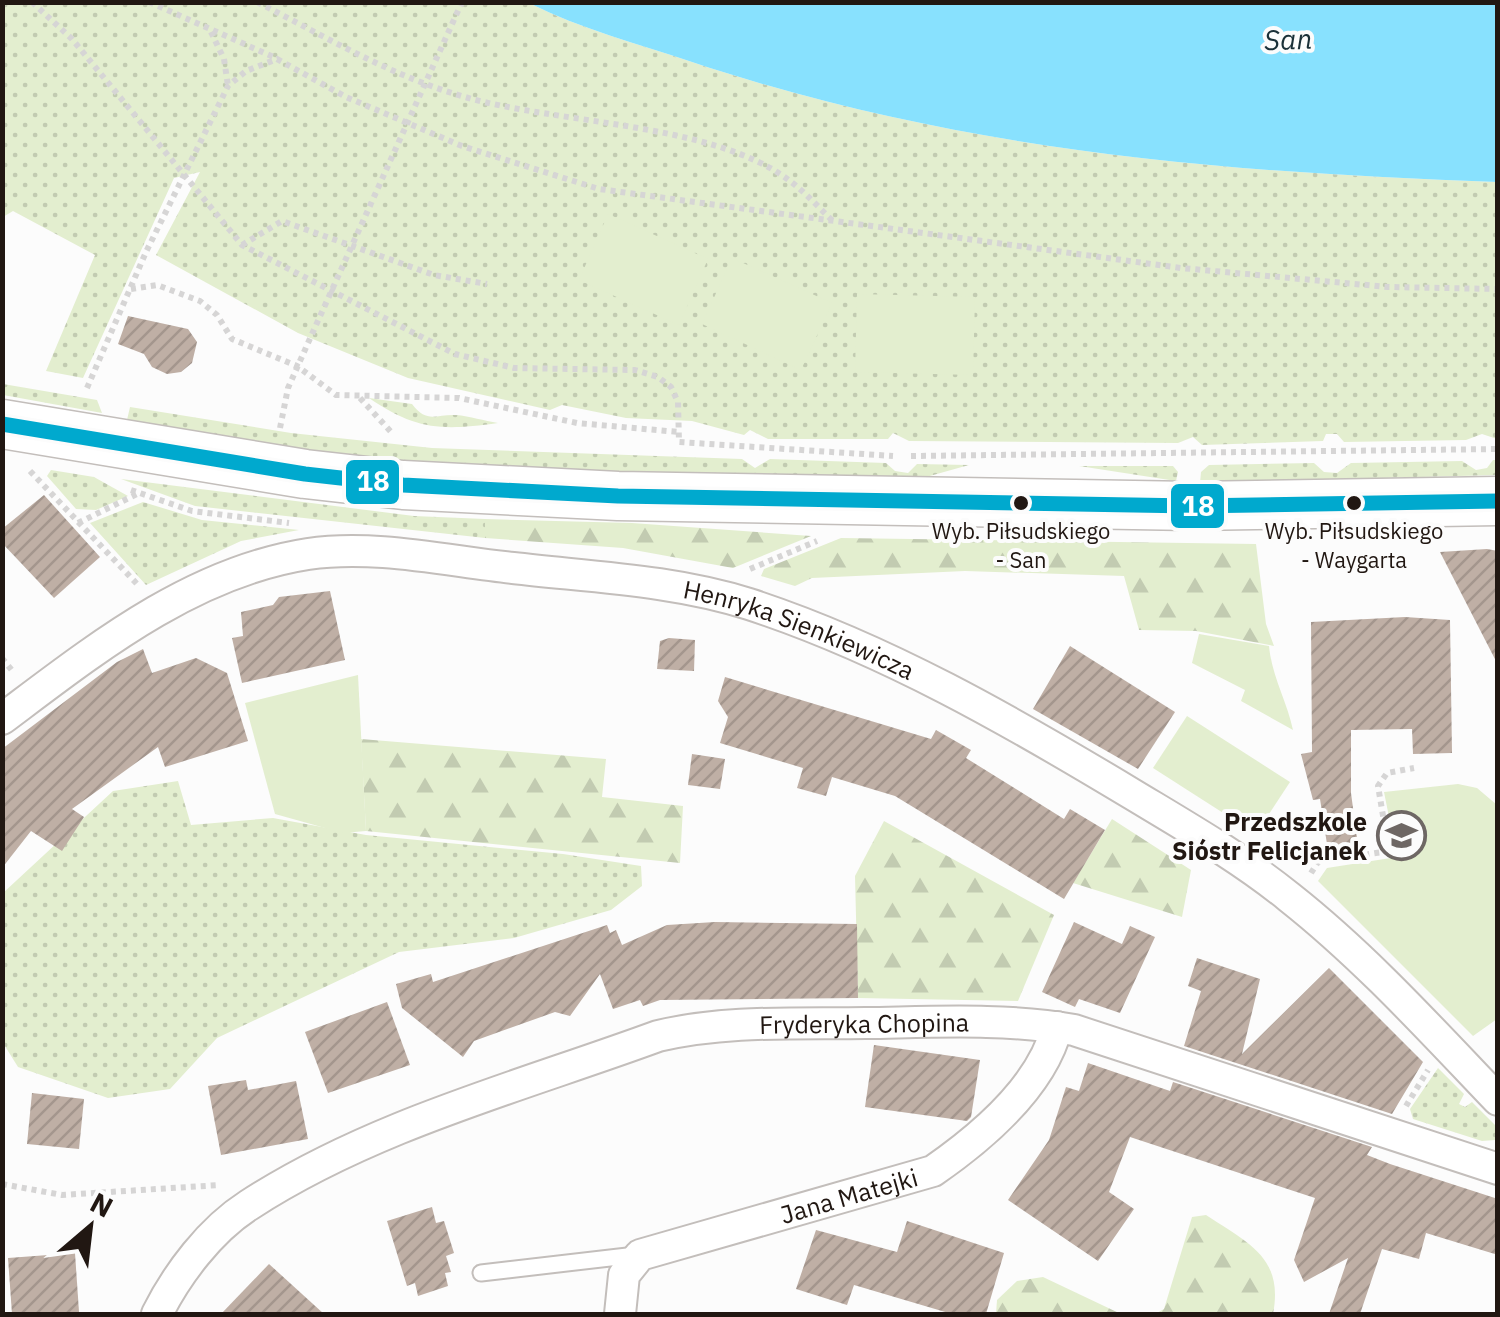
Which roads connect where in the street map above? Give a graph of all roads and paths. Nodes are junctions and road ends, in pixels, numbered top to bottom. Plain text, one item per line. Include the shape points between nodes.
1 (32, 2) edge
2 (149, 2) edge
3 (256, 2) edge
4 (462, 2) edge
5 (210, 31) junction
6 (277, 59) junction
7 (228, 86) junction
8 (184, 176) junction
9 (836, 224) junction
10 (242, 245) junction
11 (487, 284) dead end
12 (132, 289) junction
13 (1498, 289) edge
14 (298, 366) junction
15 (86, 388) dead end
16 (360, 398) junction
17 (678, 432) junction
18 (392, 433) dead end
19 (17, 442) edge
20 (1498, 449) edge
21 (272, 469) junction
22 (124, 486) dead end
23 (139, 493) junction
24 (1498, 501) edge
25 (78, 523) junction
26 (291, 524) dead end
27 (828, 537) dead end
28 (744, 572) dead end
29 (132, 578) dead end
30 (2, 719) edge
31 (1414, 768) dead end
32 (1318, 862) dead end
33 (1058, 1028) junction
34 (1434, 1060) dead end
35 (1498, 1100) edge
36 (1399, 1119) dead end
37 (1498, 1170) edge
38 (2, 1184) edge
39 (236, 1196) junction
40 (640, 1255) junction
41 (481, 1273) dead end
42 (156, 1314) edge
43 (620, 1314) edge

1 - 8 path via 72,38
2 - 5 path
3 - 9 path via 398,76 470,99 740,154 788,179
4 - 14 path, bridge
5 - 6 path
5 - 7 path
6 - 7 path
6 - 9 path via 346,97 462,146 599,188
7 - 8 path
8 - 10 path
8 - 12 path
9 - 13 path via 1181,268 1388,287
10 - 11 path via 282,221 434,275
10 - 17 path via 455,354 514,368 635,370 658,377 678,402
12 - 14 path via 157,285 200,301 232,339
12 - 15 path
14 - 16 path via 336,395
14 - 21 path
16 - 17 path via 459,398 578,423
16 - 18 path
17 - 20 path via 679,442 896,456
19 - 21 main road
19 - 25 path via 30,472
21 - 24 main road via 618,496 1192,506
22 - 23 path
23 - 25 path
23 - 26 path via 192,511
25 - 29 path
27 - 28 path
30 - 35 street, Henryka Sienkiewicza via 140,620 247,570 308,554 447,561 691,590 747,603 974,704 1244,864 1326,928
31 - 32 path via 1387,774 1378,786 1388,851
33 - 37 street, Fryderyka Chopina
33 - 39 street, Fryderyka Chopina via 932,1022 698,1026
33 - 40 street, Jana Matejki via 1037,1072 964,1150 933,1171
34 - 36 path
38 - 39 path via 62,1195
39 - 42 street, Fryderyka Chopina
40 - 41 lane
40 - 43 street via 624,1275

